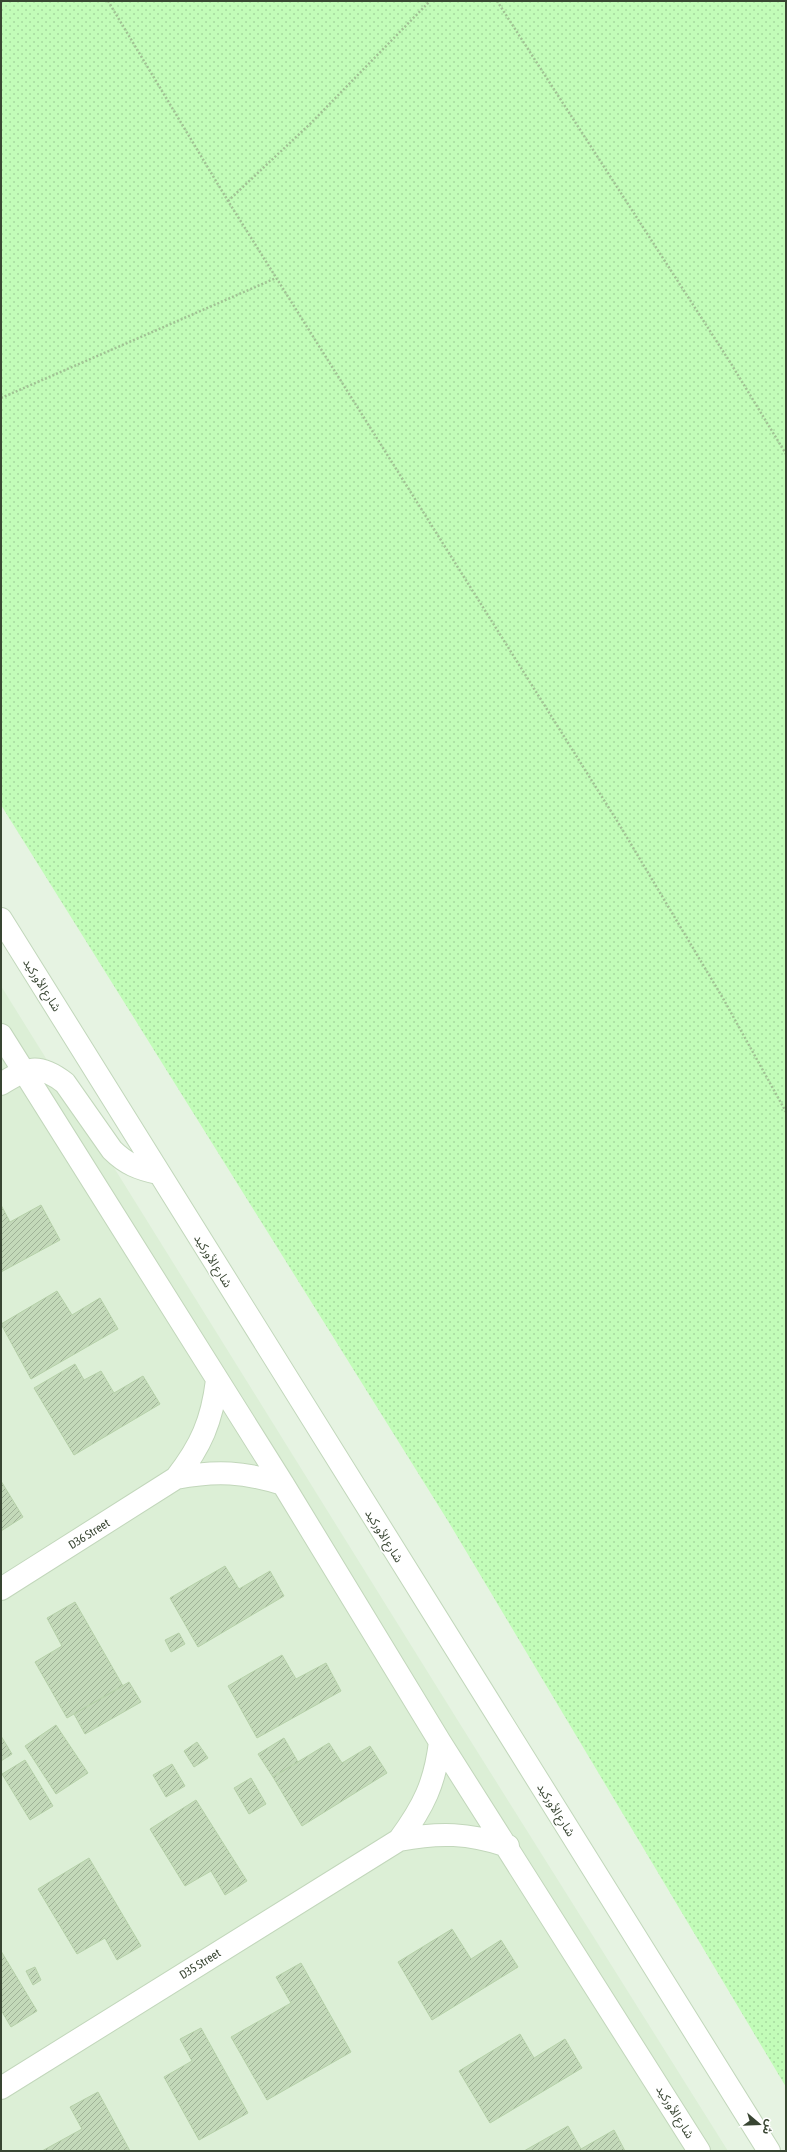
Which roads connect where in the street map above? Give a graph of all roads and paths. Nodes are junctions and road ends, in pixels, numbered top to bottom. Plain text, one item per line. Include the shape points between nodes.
1 (108, 1) edge
2 (430, 1) edge
3 (497, 1) edge
4 (228, 201) junction
5 (276, 278) junction
6 (1, 398) edge
7 (786, 454) edge
8 (1, 919) edge
9 (1, 1035) edge
10 (23, 1071) junction
11 (1, 1084) edge
12 (786, 1112) edge
13 (158, 1173) junction
14 (217, 1380) junction
15 (176, 1478) junction
16 (283, 1484) junction
17 (1, 1589) edge
18 (440, 1742) junction
19 (399, 1840) junction
20 (508, 1846) junction
21 (1, 2088) edge
22 (684, 2127) junction
23 (680, 2151) edge
24 (699, 2151) edge
25 (769, 2151) edge

1 - 4 path
2 - 4 path via 311,123
3 - 7 path via 730,362
4 - 5 path
5 - 6 path
5 - 12 path via 618,824 724,1000
8 - 13 street, شارع الأوركيد
9 - 10 street, شارع الأوركيد
10 - 11 street
10 - 13 street via 34,1069 56,1076 65,1083 121,1159 142,1170
10 - 14 street, شارع الأوركيد
13 - 25 street, شارع الأوركيد
14 - 15 street, D36 Street via 214,1407 205,1433 193,1457
14 - 16 street, شارع الأوركيد
15 - 16 street, D36 Street via 230,1472 257,1476
15 - 17 street, D36 Street
16 - 18 street, شارع الأوركيد
18 - 19 street, D35 Street via 437,1768 428,1794
18 - 20 street, شارع الأوركيد
19 - 20 street, D35 Street via 426,1835 454,1834 482,1838
19 - 21 street, D35 Street
20 - 22 street, شارع الأوركيد
22 - 23 street
22 - 24 street, شارع الأوركيد

